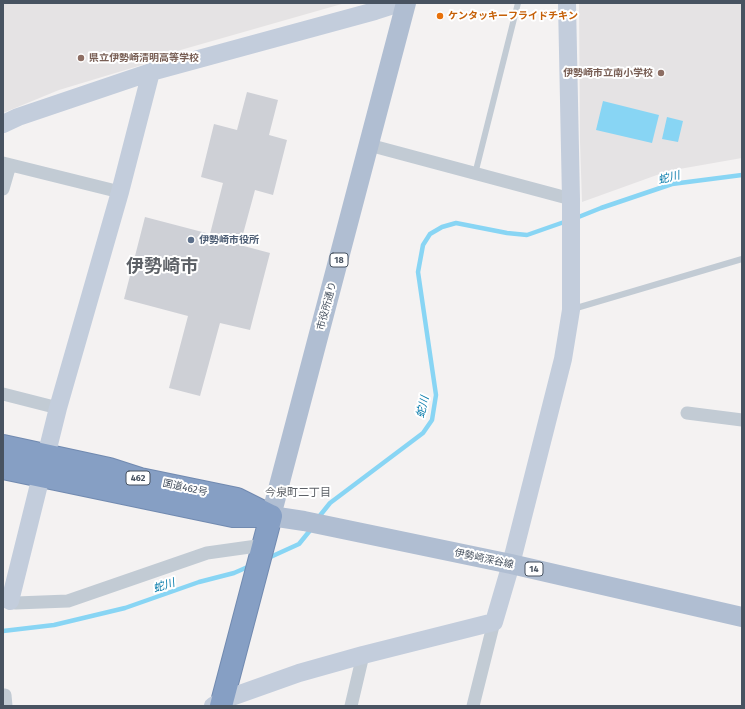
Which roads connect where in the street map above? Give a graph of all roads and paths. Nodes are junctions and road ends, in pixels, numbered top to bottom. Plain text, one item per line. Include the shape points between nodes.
1 (400, 3) edge
2 (406, 3) edge
3 (518, 3) edge
4 (567, 3) edge
5 (151, 72) junction
6 (3, 124) edge
7 (369, 145) junction
8 (6, 164) edge
9 (474, 174) junction
10 (3, 190) edge
11 (120, 192) junction
12 (571, 204) junction
13 (742, 259) edge
14 (571, 310) junction
15 (3, 394) edge
16 (58, 408) junction
17 (687, 413) dead end
18 (742, 420) edge
19 (3, 446) edge
20 (44, 466) junction
21 (3, 468) edge
22 (271, 516) junction
23 (263, 548) junction
24 (511, 564) junction
25 (7, 601) edge
26 (742, 617) edge
27 (494, 622) junction
28 (363, 655) junction
29 (219, 704) edge
30 (351, 706) edge
31 (473, 706) edge

1 - 5 street
2 - 7 main road, 市役所通り / 18
3 - 9 lane
4 - 12 street
5 - 6 street
5 - 11 street
7 - 9 street
7 - 22 main road, 市役所通り / 18
8 - 10 street
8 - 11 street
9 - 12 street
11 - 16 street
12 - 14 street
13 - 14 lane
14 - 24 street via 563,359
15 - 16 street
16 - 20 street
17 - 18 street
19 - 20 highway, 国道462号 / 462
20 - 21 highway, 国道462号 / 462
20 - 22 highway, 国道462号 / 462 via 109,469 140,479 237,499
20 - 25 street
22 - 23 highway
22 - 24 main road, 伊勢崎深谷線 / 14
23 - 25 street via 207,553 68,601
23 - 29 highway
24 - 26 main road, 伊勢崎深谷線 / 14
24 - 27 street
27 - 28 street
27 - 31 street
28 - 29 street via 299,673
28 - 30 street

